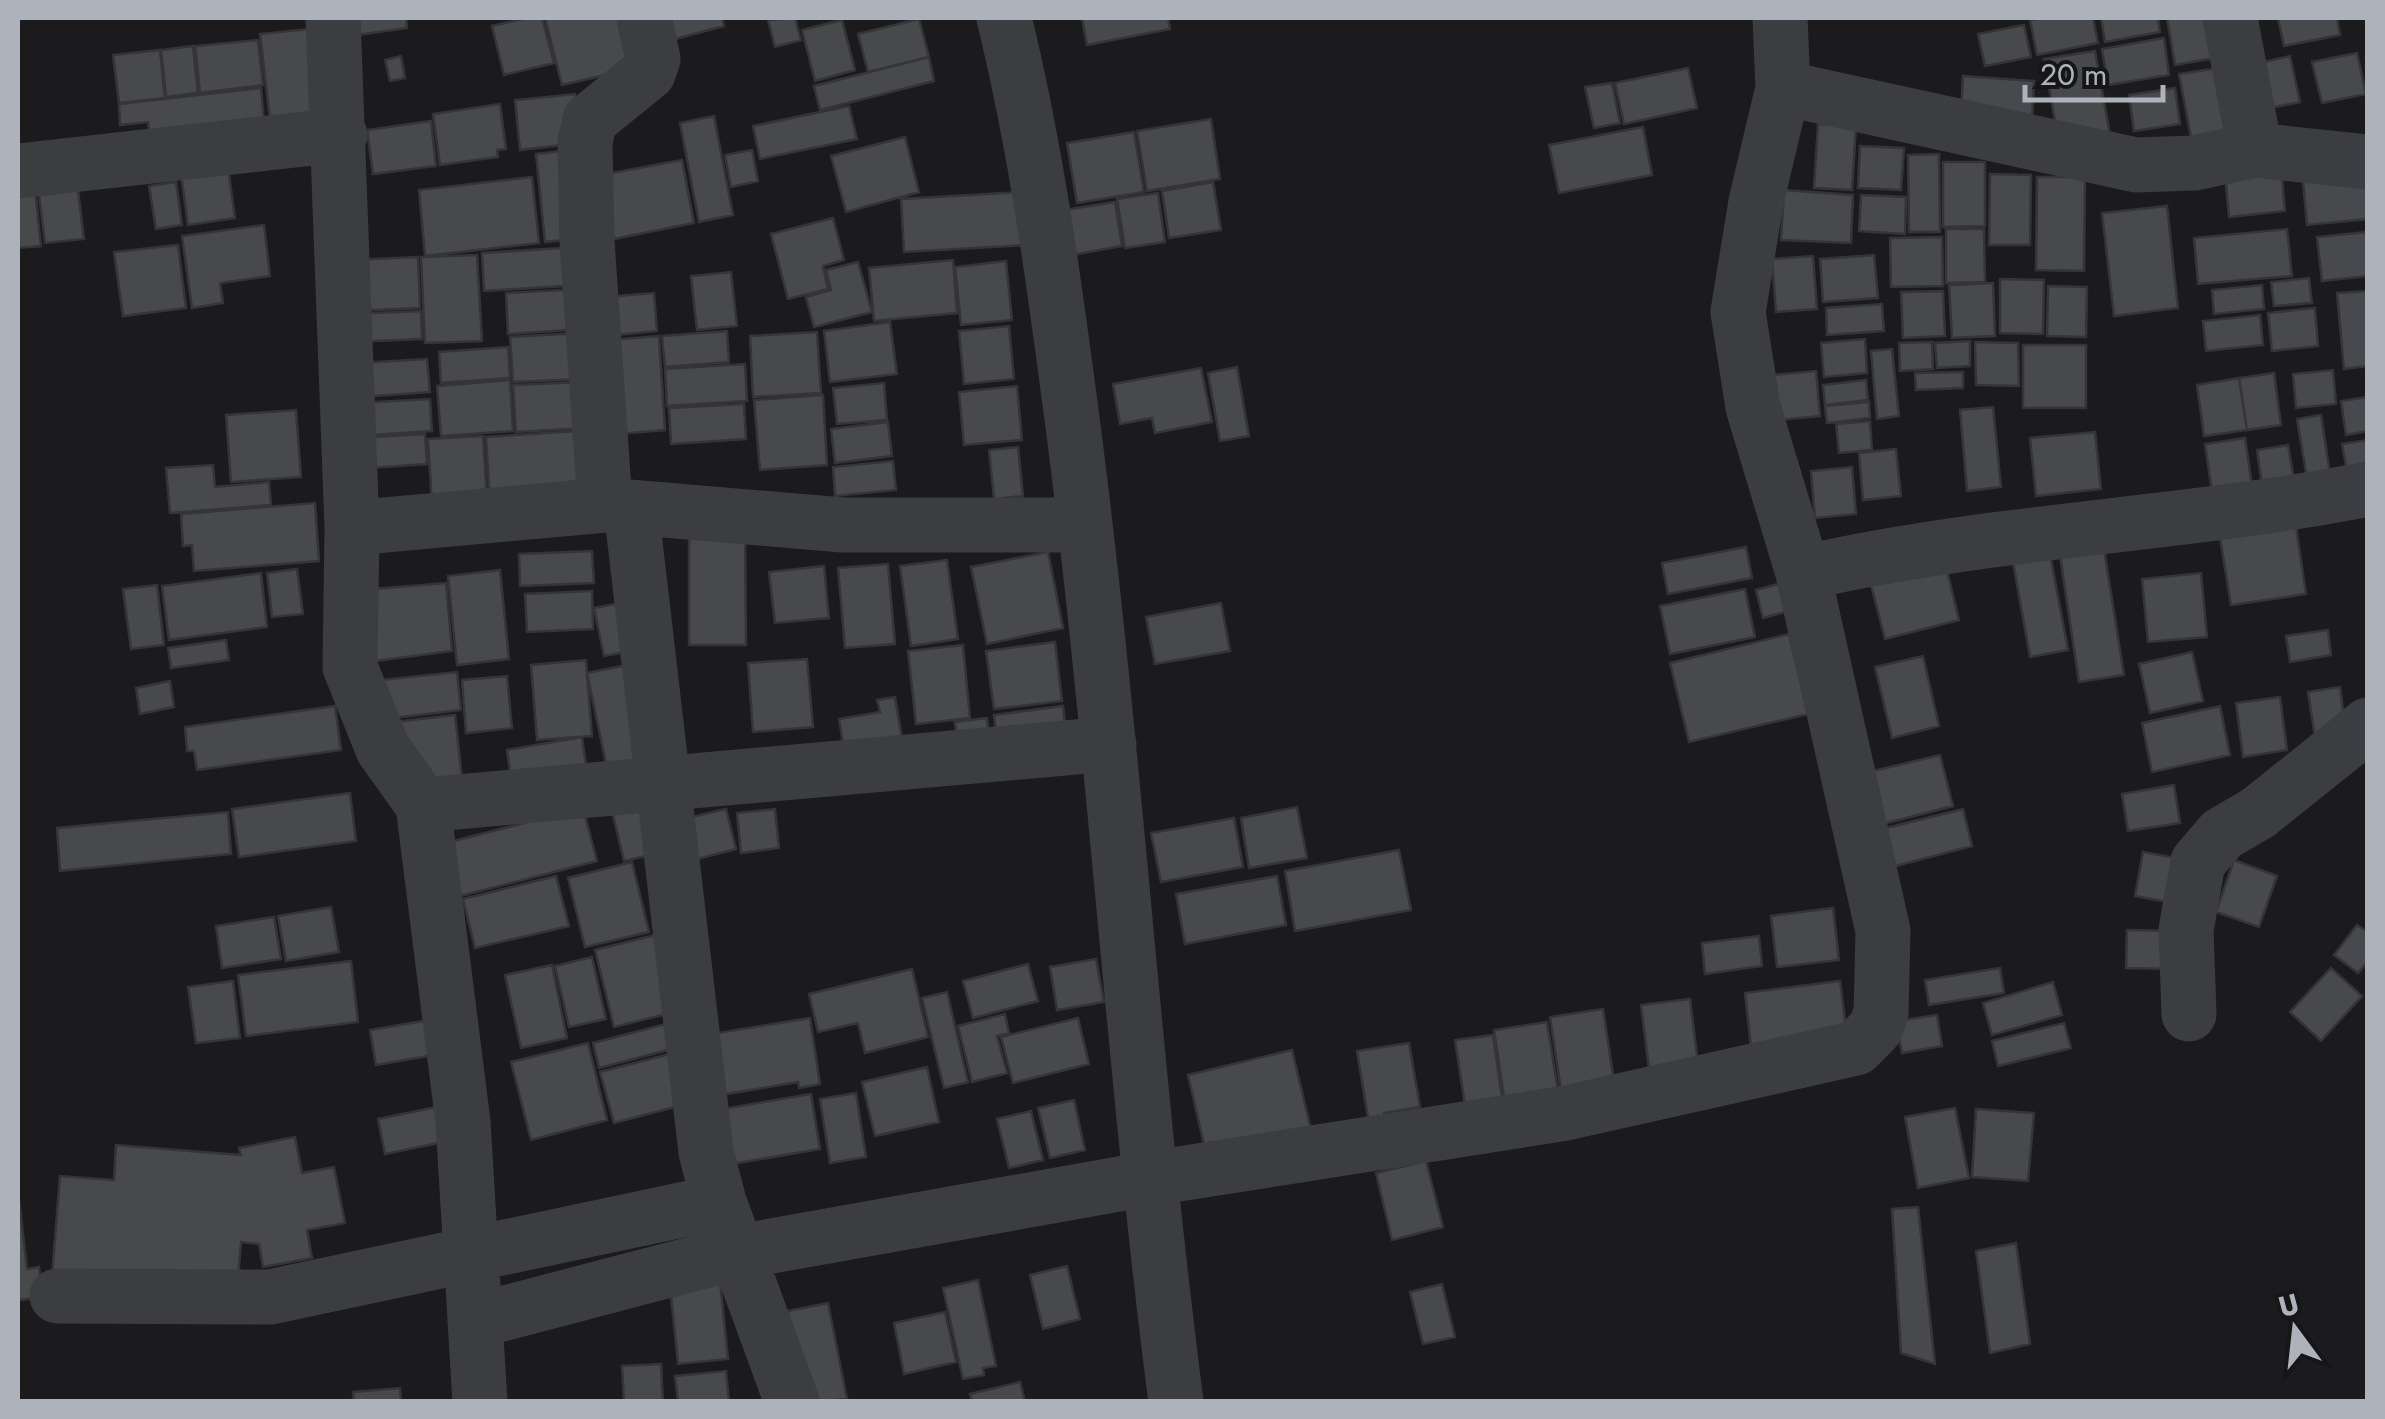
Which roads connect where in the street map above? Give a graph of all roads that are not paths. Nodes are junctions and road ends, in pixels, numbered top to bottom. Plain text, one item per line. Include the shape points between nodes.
1 (333, 18) edge
2 (644, 18) edge
3 (1004, 18) edge
4 (1780, 18) edge
5 (2230, 18) edge
6 (1783, 88) junction
7 (340, 134) junction
8 (2256, 150) junction
9 (2368, 162) edge
10 (18, 170) edge
11 (2368, 489) edge
12 (618, 506) junction
13 (1086, 525) junction
14 (352, 528) junction
15 (1804, 573) junction
16 (2368, 725) edge
17 (1109, 744) junction
18 (662, 782) junction
19 (423, 806) junction
20 (2188, 1014) dead end
21 (1147, 1179) junction
22 (728, 1227) junction
23 (470, 1252) junction
24 (57, 1296) dead end
25 (475, 1320) junction
26 (480, 1402) edge
27 (792, 1402) edge
28 (1176, 1402) edge

1 - 7 street
2 - 12 street via 653,59 648,73 590,120 585,142 586,241
3 - 13 street via 1047,229
4 - 6 street
5 - 8 street
6 - 8 street via 2136,165 2194,163
6 - 15 street via 1738,312 1754,406
7 - 10 street
7 - 14 street
8 - 9 street
11 - 15 street via 1896,552
12 - 13 street via 844,525
12 - 14 street
12 - 18 street
13 - 17 street
14 - 19 street via 350,667 383,749
15 - 21 street via 1883,931 1882,1013 1856,1048 1566,1113
16 - 20 street via 2222,834 2198,862 2186,930
17 - 18 street
17 - 21 street
18 - 19 street
18 - 22 street via 697,1098
19 - 23 street via 462,1122
21 - 22 street
21 - 28 street
22 - 23 street
22 - 25 street
22 - 27 street
23 - 24 street via 270,1297
23 - 25 street
25 - 26 street

